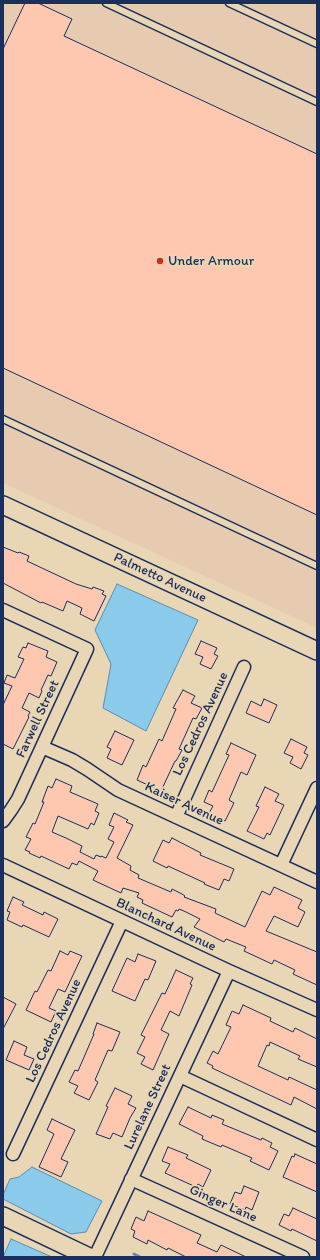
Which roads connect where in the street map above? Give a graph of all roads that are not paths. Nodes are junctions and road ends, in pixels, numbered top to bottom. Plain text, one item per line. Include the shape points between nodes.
1 (106, 3) edge
2 (229, 3) edge
3 (317, 44) edge
4 (317, 102) edge
5 (3, 419) edge
6 (3, 505) edge
7 (317, 566) edge
8 (3, 610) edge
9 (317, 651) edge
10 (244, 667) dead end
11 (42, 747) junction
12 (317, 788) edge
13 (176, 816) junction
14 (3, 821) edge
15 (3, 865) edge
16 (281, 865) junction
17 (317, 882) edge
18 (122, 921) junction
19 (229, 971) junction
20 (317, 1010) edge
21 (180, 1076) junction
22 (317, 1140) edge
23 (13, 1154) dead end
24 (131, 1179) junction
25 (3, 1216) edge
26 (89, 1257) edge
27 (94, 1257) edge
28 (303, 1257) edge

1 - 4 lane
2 - 3 lane
5 - 7 lane
6 - 9 street, Palmetto Avenue
8 - 11 street, Farwell Street via 87,649
10 - 13 street, Los Cedros Avenue
11 - 13 street, Kaiser Avenue via 88,769 118,790
11 - 14 street, Farwell Street via 18,799
12 - 16 street
13 - 16 street, Kaiser Avenue
15 - 18 street, Blanchard Avenue
16 - 17 street, Kaiser Avenue
18 - 19 street, Blanchard Avenue
18 - 23 street, Los Cedros Avenue
19 - 20 street, Blanchard Avenue
19 - 21 street, Lurelane Street
21 - 22 street
21 - 24 street, Lurelane Street
24 - 27 street, Lurelane Street
24 - 28 street, Ginger Lane
25 - 26 street

